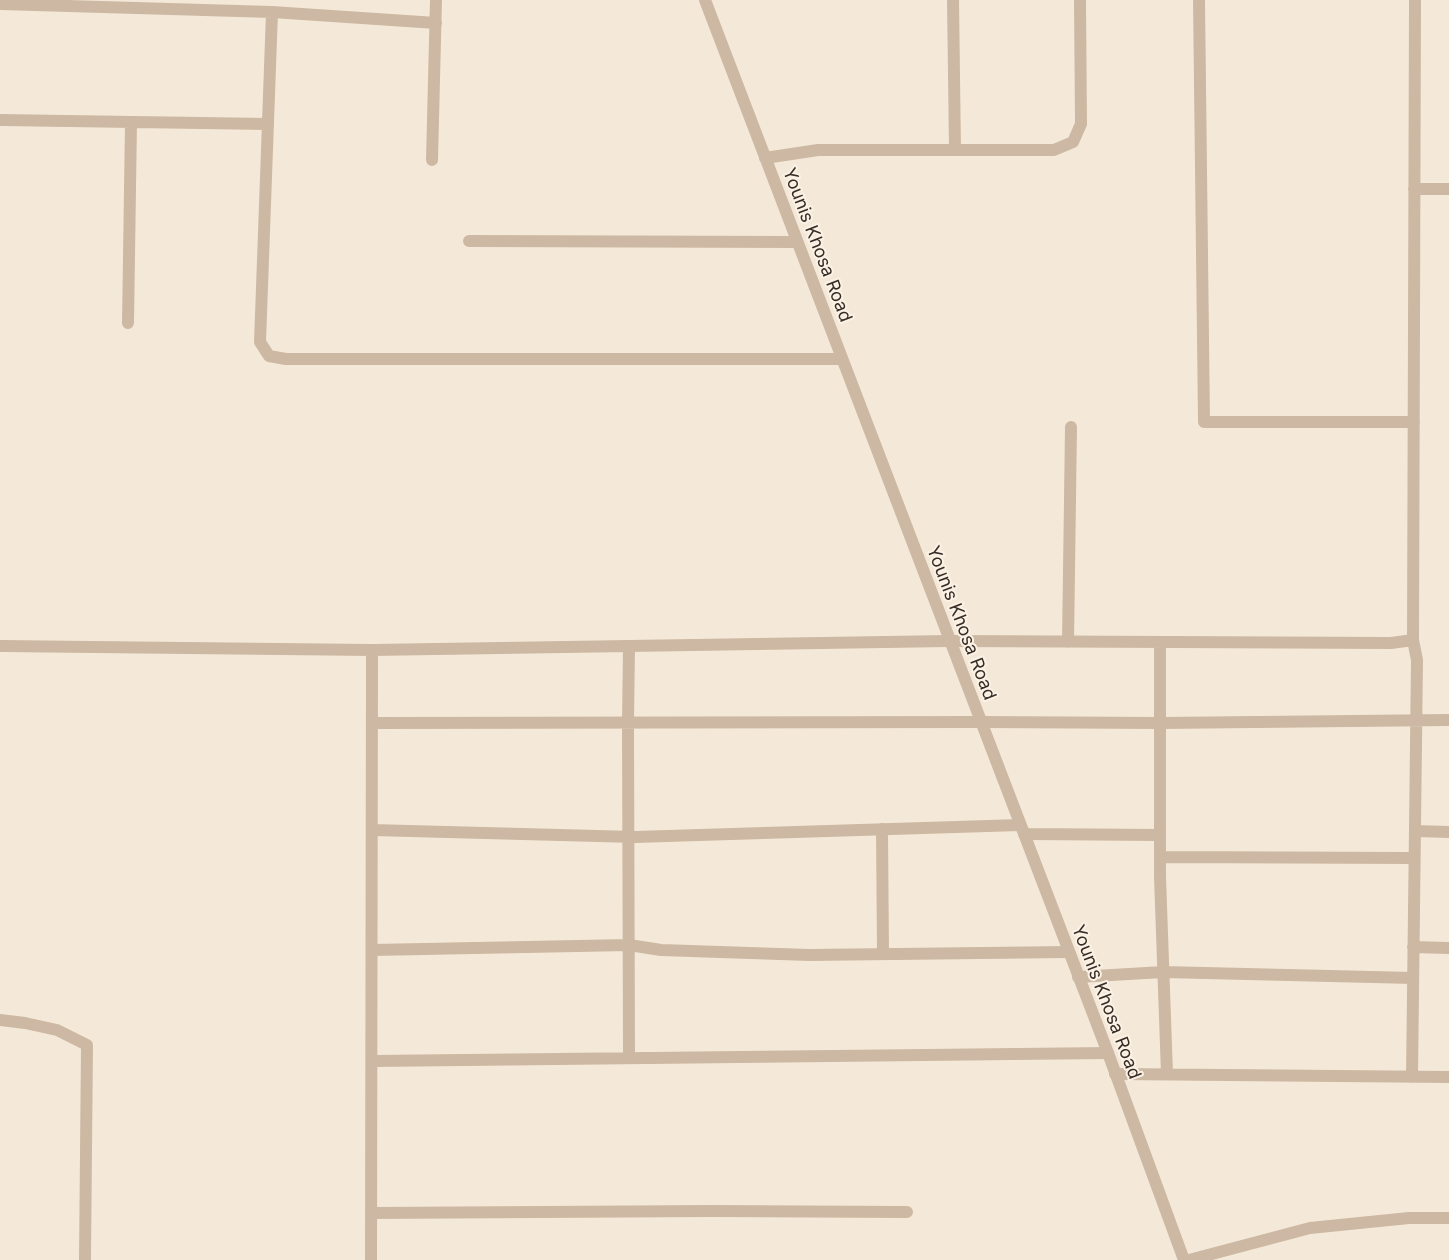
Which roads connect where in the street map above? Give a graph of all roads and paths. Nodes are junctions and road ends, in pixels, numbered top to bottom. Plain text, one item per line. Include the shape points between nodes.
1 (436, 0) edge
2 (705, 0) edge
3 (953, 0) edge
4 (1080, 0) edge
5 (1199, 0) edge
6 (1415, 0) edge
7 (0, 4) edge
8 (272, 12) junction
9 (436, 23) junction
10 (0, 120) edge
11 (131, 122) junction
12 (268, 124) junction
13 (954, 150) junction
14 (765, 158) junction
15 (432, 160) dead end
16 (1414, 189) junction
17 (1449, 189) edge
18 (469, 241) dead end
19 (797, 242) junction
20 (128, 323) dead end
21 (842, 359) junction
22 (1414, 422) junction
23 (1070, 427) dead end
24 (1412, 640) junction
25 (950, 641) junction
26 (1068, 642) junction
27 (1160, 642) junction
28 (0, 646) edge
29 (629, 646) junction
30 (372, 650) junction
31 (1449, 720) edge
32 (1416, 721) junction
33 (980, 722) junction
34 (372, 723) junction
35 (628, 723) junction
36 (1160, 724) junction
37 (882, 829) junction
38 (1022, 829) junction
39 (372, 830) junction
40 (1415, 831) junction
41 (1449, 832) edge
42 (1160, 835) junction
43 (628, 837) junction
44 (1160, 857) junction
45 (1414, 858) junction
46 (629, 945) junction
47 (1413, 947) junction
48 (1449, 948) edge
49 (372, 950) junction
50 (1069, 952) junction
51 (884, 954) junction
52 (1164, 972) junction
53 (1078, 977) junction
54 (1413, 978) junction
55 (0, 1020) edge
56 (1108, 1053) junction
57 (629, 1058) junction
58 (372, 1060) junction
59 (1115, 1074) junction
60 (1167, 1074) junction
61 (1412, 1077) junction
62 (1449, 1077) edge
63 (907, 1212) dead end
64 (371, 1213) junction
65 (1449, 1218) edge
66 (85, 1259) edge
67 (371, 1260) edge
68 (1184, 1260) edge
69 (1189, 1260) edge

1 - 9 street
2 - 14 street, Younis Khosa Road
3 - 13 street
4 - 13 street via 1082,124 1073,142 1054,150
5 - 22 street via 1204,422
6 - 16 street
7 - 8 street
8 - 9 street
8 - 12 street
9 - 15 street
10 - 11 street
11 - 12 street
11 - 20 street
12 - 21 street via 260,342 269,356 286,359
13 - 14 street via 818,150
14 - 19 street, Younis Khosa Road
16 - 17 street
16 - 22 street
18 - 19 street
19 - 21 street, Younis Khosa Road
21 - 25 street, Younis Khosa Road
22 - 24 street
23 - 26 street
24 - 27 street via 1391,643
24 - 32 street via 1417,660
25 - 26 street
25 - 29 street
25 - 33 street, Younis Khosa Road
26 - 27 street
27 - 36 street
28 - 30 street
29 - 30 street
29 - 35 street
30 - 34 street
31 - 32 street
32 - 36 street
32 - 40 street
33 - 35 street
33 - 36 street
33 - 38 street, Younis Khosa Road
34 - 35 street
34 - 39 street
35 - 43 street
36 - 42 street
37 - 38 street
37 - 43 street
37 - 51 street
38 - 42 street
38 - 50 street, Younis Khosa Road
39 - 43 street
39 - 49 street
40 - 41 street
40 - 45 street
42 - 44 street
43 - 46 street
44 - 45 street
44 - 52 street
45 - 47 street
46 - 49 street
46 - 51 street via 670,950 809,955
46 - 57 street
47 - 48 street
47 - 54 street
49 - 58 street
50 - 51 street
50 - 53 street, Younis Khosa Road
52 - 53 street
52 - 54 street
52 - 60 street
53 - 56 street, Younis Khosa Road
54 - 61 street
55 - 66 street via 57,1030 87,1045
56 - 57 street
56 - 59 street, Younis Khosa Road
57 - 58 street
58 - 64 street
59 - 60 street
59 - 68 street, Younis Khosa Road
60 - 61 street
61 - 62 street
63 - 64 street
64 - 67 street
65 - 69 street via 1409,1218 1310,1228

